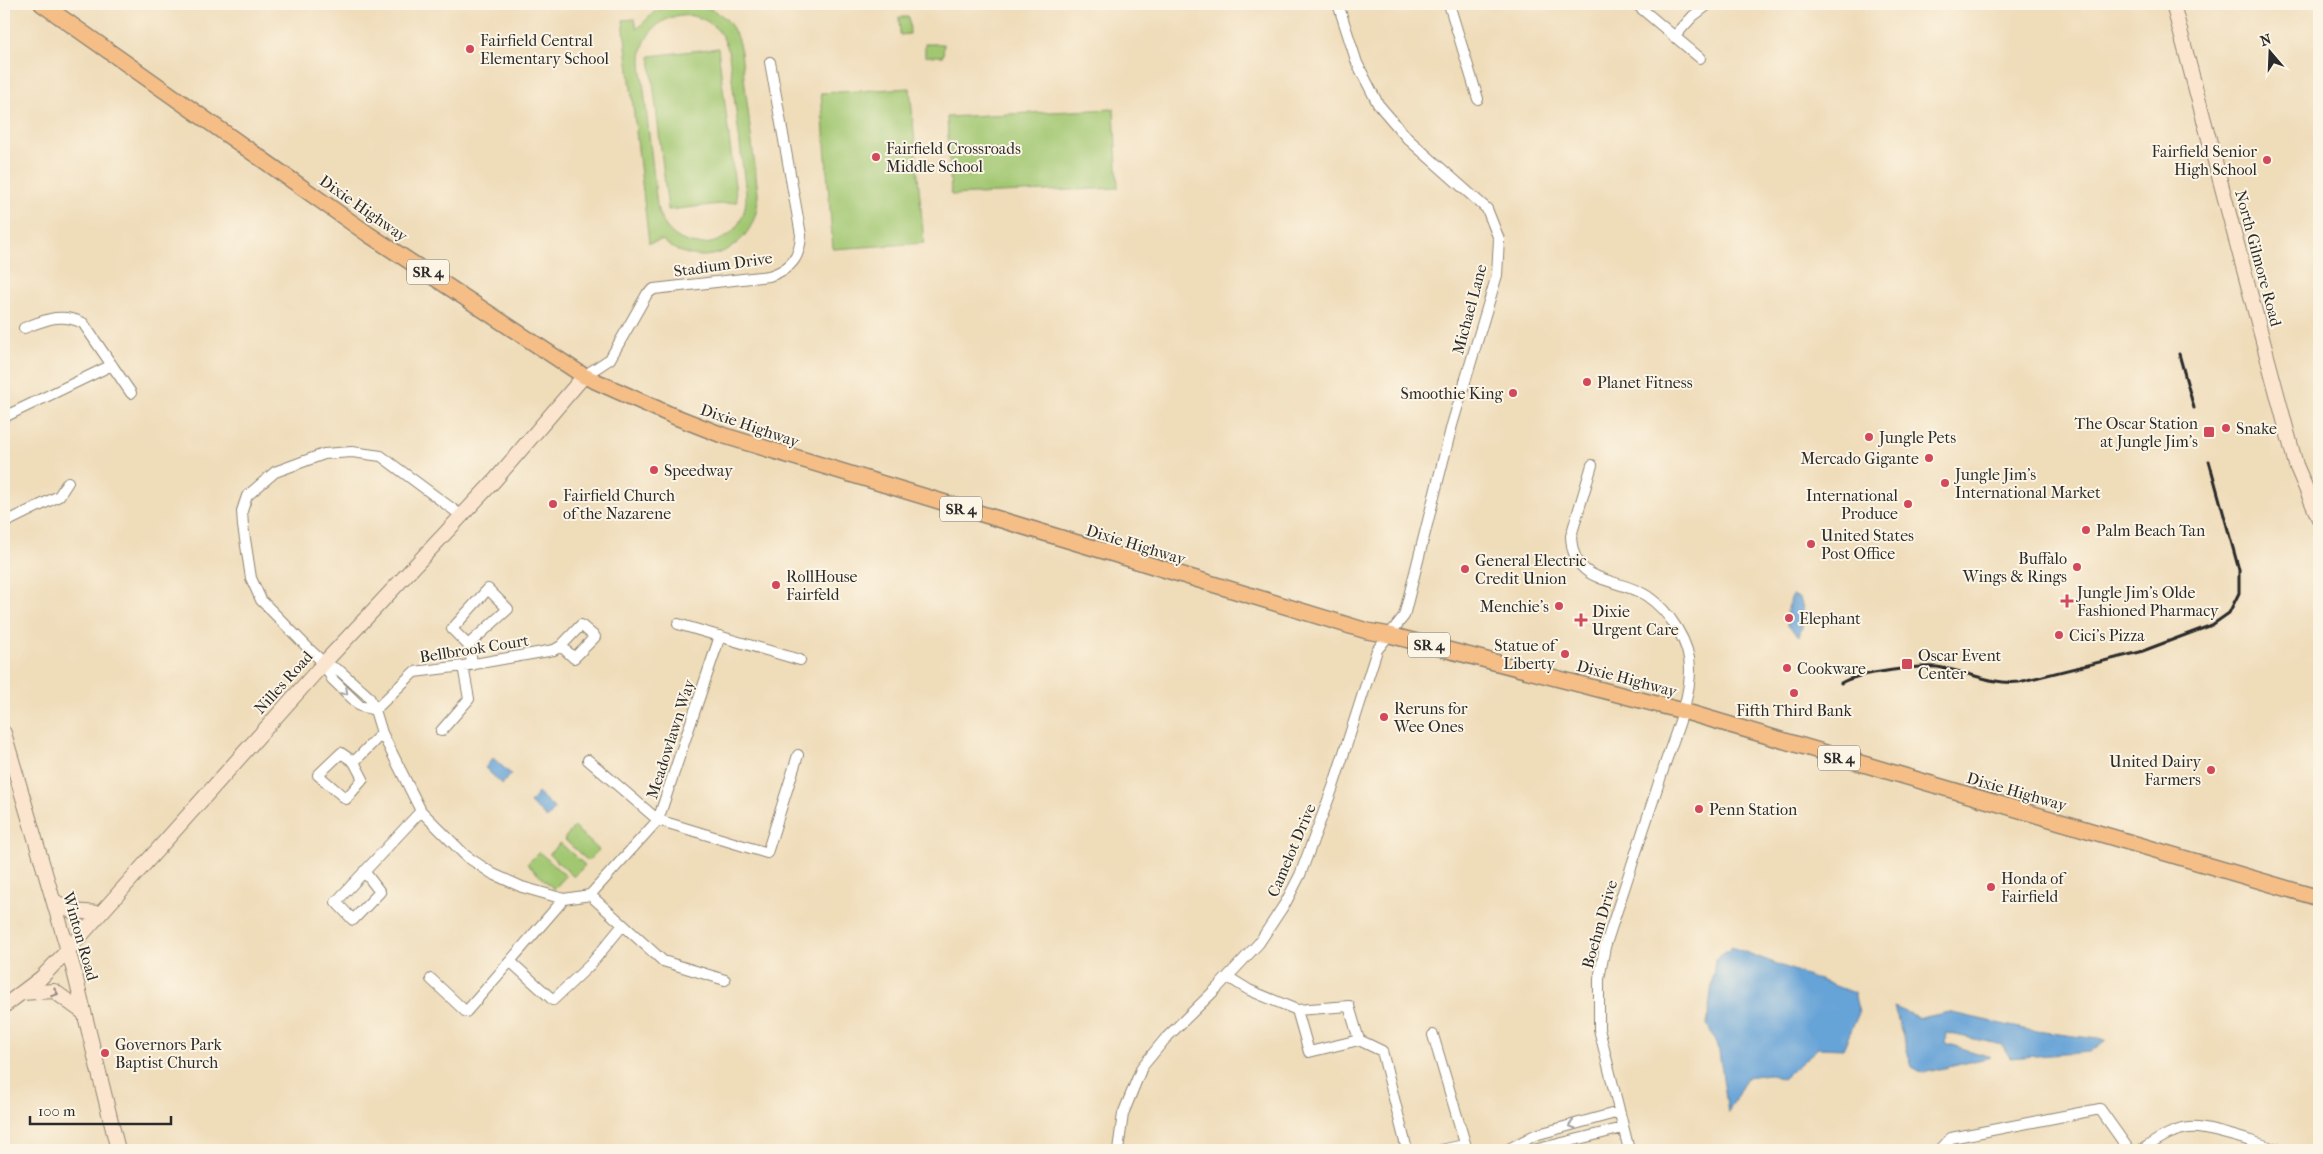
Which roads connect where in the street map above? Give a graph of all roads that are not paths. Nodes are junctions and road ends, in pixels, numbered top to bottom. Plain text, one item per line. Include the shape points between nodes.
1 (42, 4) edge
2 (1338, 4) edge
3 (1449, 4) edge
4 (1636, 4) edge
5 (1709, 4) edge
6 (2173, 4) edge
7 (1674, 37) junction
8 (1700, 58) dead end
9 (770, 62) dead end
10 (1478, 99) dead end
11 (24, 328) dead end
12 (112, 365) junction
13 (584, 376) junction
14 (131, 393) dead end
15 (4, 417) edge
16 (1592, 465) dead end
17 (68, 482) dead end
18 (462, 516) junction
19 (2319, 519) edge
20 (4, 523) edge
21 (678, 624) dead end
22 (1390, 635) junction
23 (720, 636) junction
24 (468, 644) junction
25 (561, 646) dead end
26 (800, 660) dead end
27 (324, 663) junction
28 (468, 666) junction
29 (375, 710) junction
30 (1682, 711) junction
31 (441, 731) dead end
32 (4, 733) edge
33 (382, 733) junction
34 (798, 755) dead end
35 (588, 760) dead end
36 (354, 762) junction
37 (420, 811) junction
38 (658, 820) junction
39 (364, 872) junction
40 (590, 895) junction
41 (2319, 898) edge
42 (564, 899) junction
43 (53, 900) junction
44 (100, 913) junction
45 (623, 925) junction
46 (68, 950) junction
47 (511, 962) junction
48 (1228, 977) junction
49 (431, 979) dead end
50 (726, 980) dead end
51 (20, 993) junction
52 (4, 1006) edge
53 (1297, 1010) junction
54 (84, 1013) junction
55 (1433, 1035) dead end
56 (1359, 1040) junction
57 (1619, 1112) junction
58 (1623, 1128) junction
59 (1466, 1148) edge
60 (118, 1150) edge
61 (1118, 1150) edge
62 (1407, 1150) edge
63 (1441, 1150) edge
64 (1506, 1150) edge
65 (1534, 1150) edge
66 (1629, 1150) edge
67 (1940, 1150) edge
68 (2129, 1150) edge
69 (2142, 1150) edge
70 (2280, 1150) edge

1 - 13 main road, Dixie Highway / SR 4 via 368,234
2 - 22 street, Michael Lane via 1357,63 1378,104 1408,139 1486,209 1499,238 1497,275 1452,425 1404,616
3 - 10 street
4 - 7 street
5 - 7 street
6 - 19 street, North Gilmore Road via 2296,465
7 - 8 street
9 - 13 street, Stadium Drive via 801,235 800,250 794,262 782,272 769,276 654,289 647,294 610,359
11 - 12 street via 50,318 73,318 83,323
12 - 14 street
12 - 15 street
13 - 18 street, Nilles Road
13 - 22 main road, Dixie Highway / SR 4 via 722,435 1340,623
16 - 30 street, Boehm Drive via 1571,536 1574,552 1592,576 1648,597 1676,627 1690,667
17 - 20 street via 59,496
18 - 27 street, Nilles Road
18 - 27 street via 381,456 352,452 324,454 275,472 247,496 242,526 251,578 261,600
21 - 23 street
22 - 30 main road, Dixie Highway / SR 4
22 - 48 street, Camelot Drive via 1377,650 1333,787 1291,895 1268,931
23 - 26 street
23 - 38 street, Meadowlawn Way
24 - 24 street via 452,629 488,589 508,609
24 - 28 street
25 - 28 street, Bellbrook Court
27 - 29 street via 332,679 360,706
27 - 44 street, Nilles Road
28 - 29 street, Bellbrook Court via 414,672
28 - 31 street via 470,699
29 - 33 street
30 - 41 main road, Dixie Highway / SR 4
30 - 57 street, Boehm Drive via 1606,947 1599,979 1599,1029
32 - 43 street, Winton Road
33 - 36 street
33 - 37 street
34 - 38 street via 767,852
35 - 38 street, Meadowlawn Way
36 - 36 street via 341,754 318,774 346,799 363,779
37 - 39 street
37 - 42 street via 466,856 493,874 522,887
38 - 40 street
39 - 39 street via 336,902 353,920 380,892
40 - 42 street
40 - 45 street
42 - 47 street
43 - 44 street via 71,911
43 - 46 street, Winton Road
44 - 46 street, Nilles Road
45 - 47 street via 590,965 553,1000
45 - 50 street via 663,961
46 - 51 street, Nilles Road via 41,978
46 - 54 street, Winton Road
47 - 49 street via 466,1012
48 - 53 street via 1249,990
48 - 61 street, Camelot Drive via 1165,1039 1142,1067 1124,1114
51 - 52 street, Nilles Road
51 -> 54 street via 54,990
53 - 56 street via 1349,1006
53 - 56 street via 1309,1052
54 - 60 street, Winton Road
55 - 59 street
56 - 62 street via 1382,1051
57 - 58 street, Boehm Drive
57 -> 64 street via 1535,1135
58 - 65 street
58 - 66 street, Boehm Drive
59 - 63 street
67 - 68 street via 1951,1138 2100,1108
69 - 70 street via 2176,1131 2197,1128

